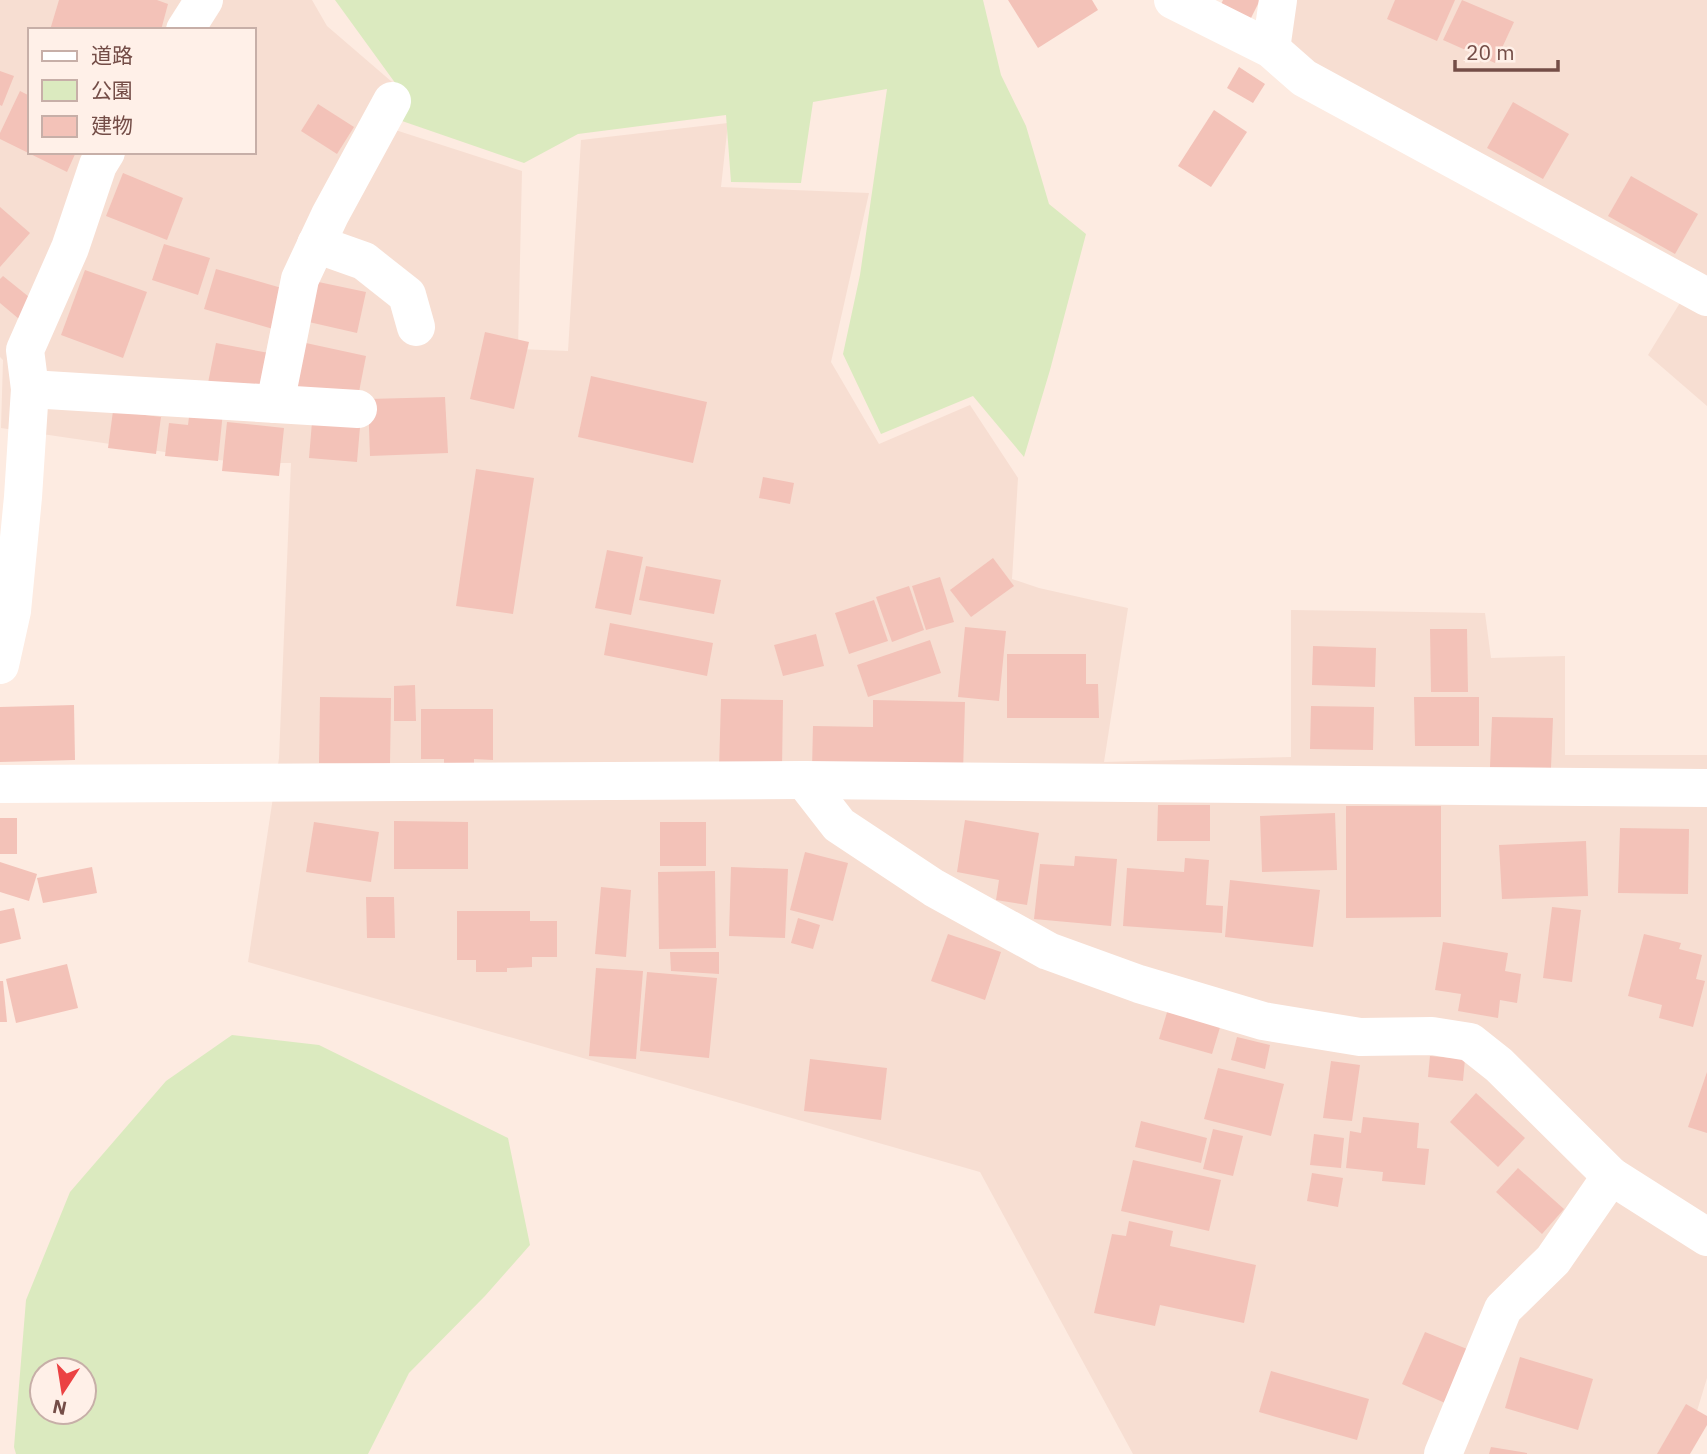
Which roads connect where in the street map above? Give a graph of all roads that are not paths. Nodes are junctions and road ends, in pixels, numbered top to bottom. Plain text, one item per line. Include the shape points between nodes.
1 (204, 0) edge
2 (1173, 0) edge
3 (1278, 0) edge
4 (185, 28) edge
5 (1271, 49) junction
6 (392, 101) dead end
7 (105, 154) edge
8 (316, 244) junction
9 (1707, 297) edge
10 (416, 327) dead end
11 (12, 342) edge
12 (30, 389) junction
13 (275, 404) junction
14 (358, 409) dead end
15 (0, 665) edge
16 (804, 780) junction
17 (0, 784) edge
18 (1707, 788) edge
19 (1611, 1177) junction
20 (1707, 1237) edge
21 (1443, 1454) edge

1 - 4 street
2 - 5 street
3 - 5 street
5 - 9 street via 1304,78
6 - 8 street
7 - 11 street via 70,248
8 - 10 street via 364,261 407,295
8 - 13 street via 300,279
11 - 12 street
12 - 13 street
12 - 15 street via 12,611
13 - 14 street
16 - 17 street
16 - 18 street
16 - 19 street via 839,825 934,888 1048,951 1263,1021 1360,1037 1432,1036 1470,1042
19 - 20 street
19 - 21 street via 1553,1260 1503,1309

